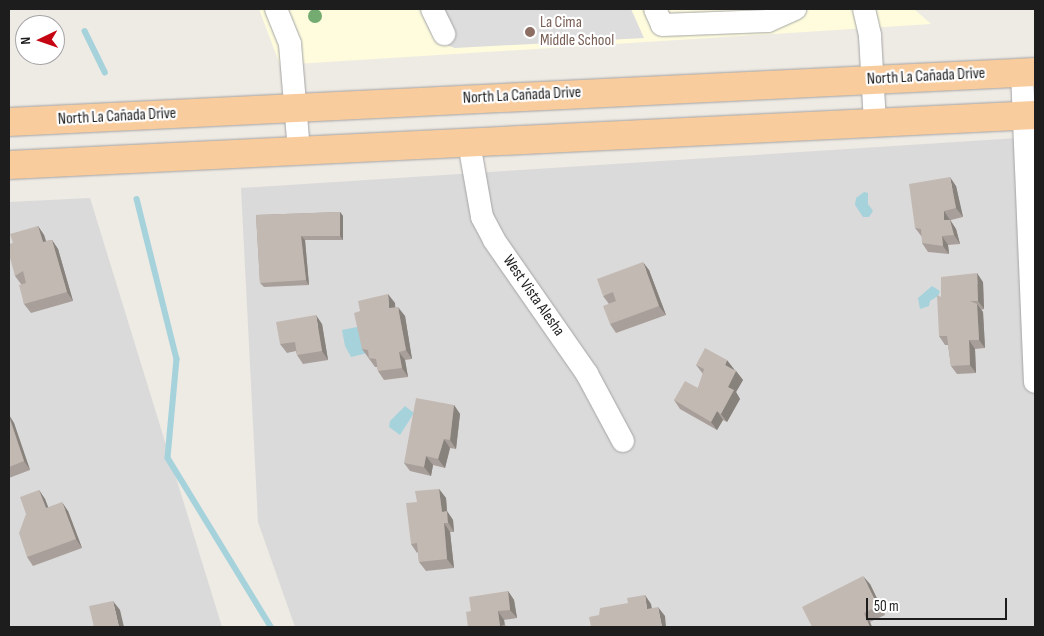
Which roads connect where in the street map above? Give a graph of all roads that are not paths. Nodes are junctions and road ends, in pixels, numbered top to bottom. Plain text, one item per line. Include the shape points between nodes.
1 (276, 9) edge
2 (432, 9) edge
3 (655, 9) edge
4 (795, 9) edge
5 (864, 9) edge
6 (444, 34) dead end
7 (1028, 72) edge
8 (873, 79) junction
9 (296, 107) junction
10 (1029, 115) edge
11 (9, 122) edge
12 (875, 122) junction
13 (469, 143) junction
14 (299, 151) junction
15 (9, 165) edge
16 (1035, 382) edge
17 (623, 440) dead end

1 - 9 street via 290,44
2 - 6 street
3 - 4 street via 662,25 768,22
5 - 8 street via 870,36
7 - 8 main road, North La Cañada Drive
7 - 10 street
8 - 9 main road, North La Cañada Drive
8 - 12 street
9 - 11 main road, North La Cañada Drive
9 - 14 street
10 - 12 main road
10 - 16 street
12 - 13 main road
13 - 14 main road
13 - 17 street, West Vista Alesha via 482,217 494,240 587,374
14 - 15 main road

